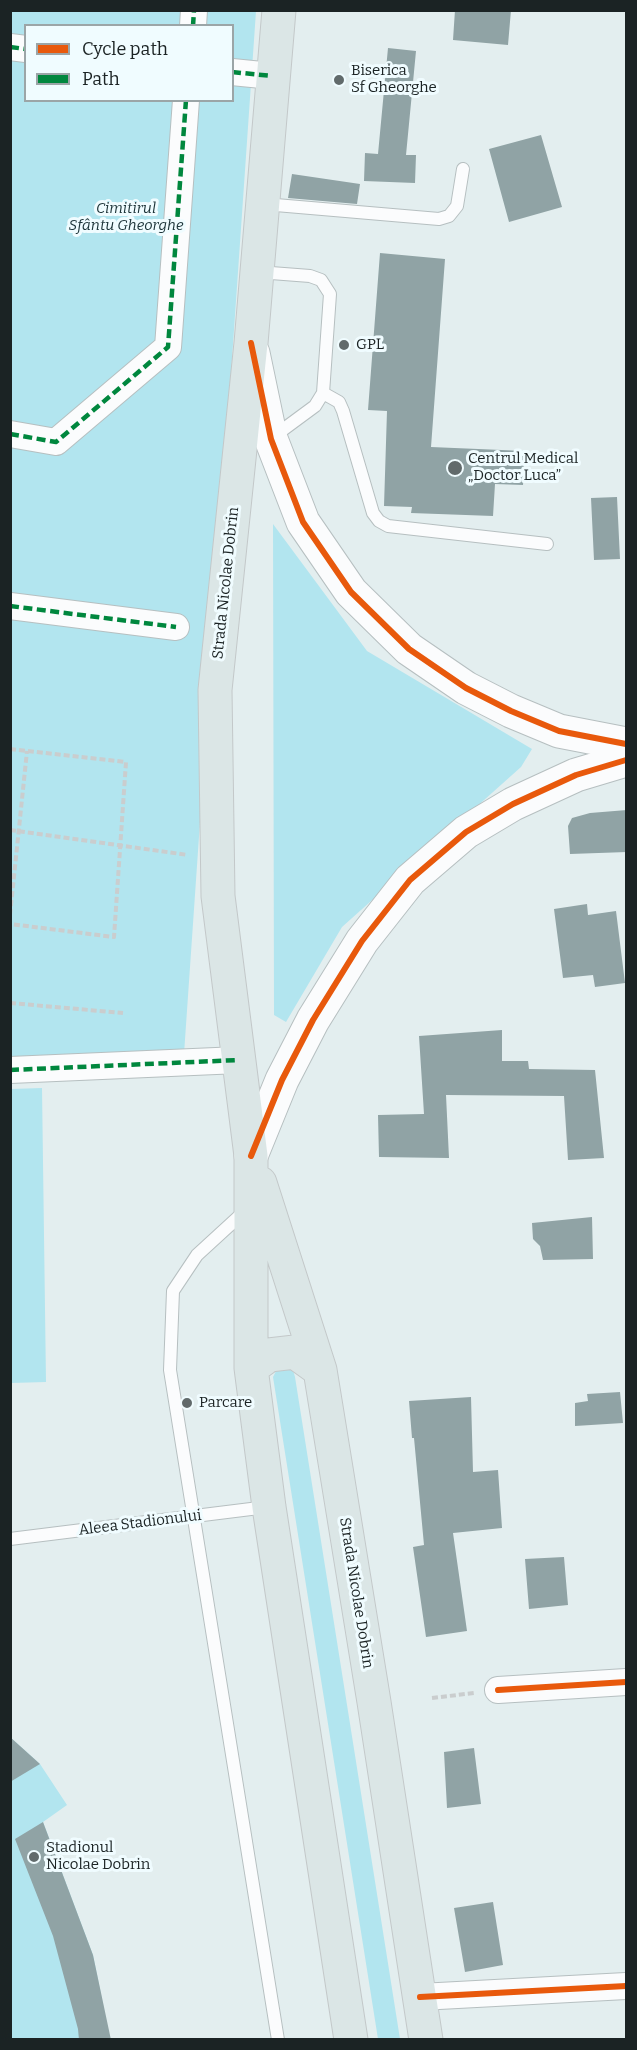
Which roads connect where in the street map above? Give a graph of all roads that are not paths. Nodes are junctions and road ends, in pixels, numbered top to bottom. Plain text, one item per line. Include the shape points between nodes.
1 (279, 10) edge
2 (234, 72) edge
3 (272, 76) junction
4 (186, 102) edge
5 (463, 168) dead end
6 (262, 204) junction
7 (257, 272) junction
8 (250, 343) junction
9 (323, 393) junction
10 (10, 434) edge
11 (271, 439) junction
12 (547, 544) dead end
13 (10, 606) edge
14 (176, 627) dead end
15 (627, 744) edge
16 (627, 760) edge
17 (239, 1060) junction
18 (10, 1070) edge
19 (251, 1156) junction
20 (251, 1206) junction
21 (251, 1368) junction
22 (320, 1370) junction
23 (269, 1507) junction
24 (194, 1516) junction
25 (10, 1539) edge
26 (627, 1682) edge
27 (498, 1690) road end
28 (627, 1986) edge
29 (420, 1997) junction
30 (279, 2040) edge
31 (351, 2040) edge
32 (426, 2040) edge

1 - 3 main road, Strada Nicolae Dobrin
2 - 3 street
3 - 6 main road, Strada Nicolae Dobrin
4 - 10 street via 168,347 57,442
5 - 6 lane via 457,206 439,219
6 - 7 main road, Strada Nicolae Dobrin
7 - 8 main road, Strada Nicolae Dobrin
7 - 9 lane via 310,276 321,280 330,294
8 - 11 street
8 - 17 main road, Strada Nicolae Dobrin via 215,690 218,896
9 - 11 lane via 315,406
9 - 12 lane via 339,402 343,411 378,521 388,526
11 - 15 street via 303,522 351,592 409,649 466,688 511,711 559,731
13 - 14 street
16 - 19 street via 576,775 513,804 465,832 410,880 362,941 313,1020 282,1080
17 - 18 street
17 - 19 main road, Strada Nicolae Dobrin
19 - 20 main road, Strada Nicolae Dobrin
19 - 22 main road, Strada Nicolae Dobrin
20 - 21 main road, Strada Nicolae Dobrin
20 - 24 lane via 197,1255 173,1290 170,1370
21 - 22 main road via 269,1355 295,1352
21 - 23 main road, Strada Nicolae Dobrin
22 - 29 main road, Strada Nicolae Dobrin
23 - 24 lane, Aleea Stadionului
23 - 31 main road, Strada Nicolae Dobrin
24 - 25 lane, Aleea Stadionului
24 - 30 lane
26 - 27 street
28 - 29 street
29 - 32 main road, Strada Nicolae Dobrin

